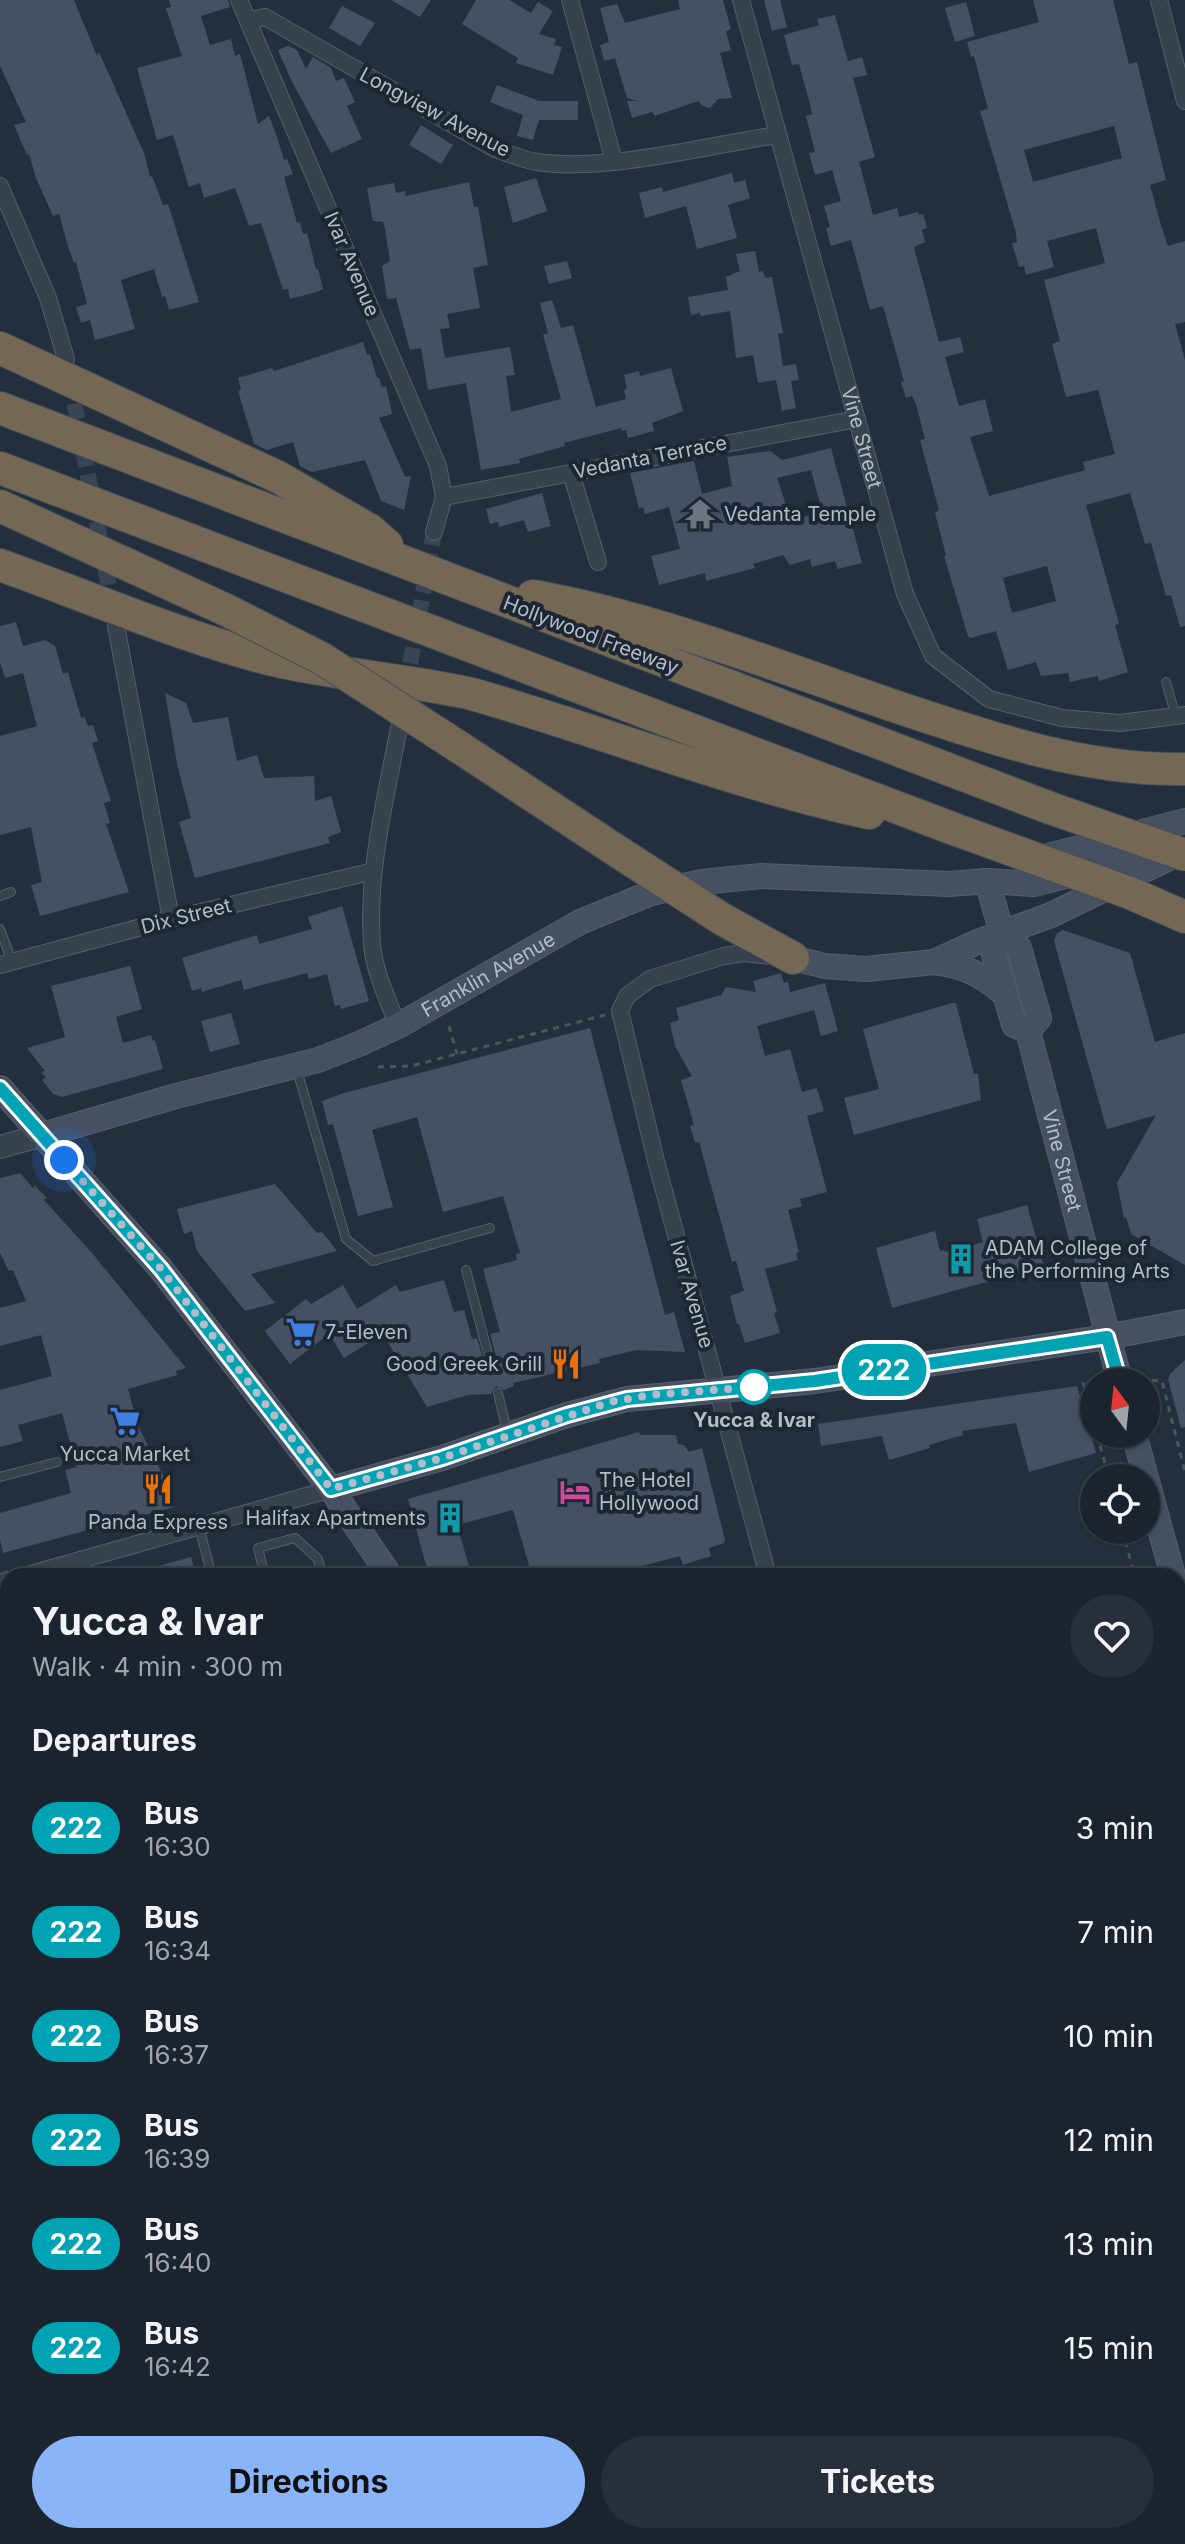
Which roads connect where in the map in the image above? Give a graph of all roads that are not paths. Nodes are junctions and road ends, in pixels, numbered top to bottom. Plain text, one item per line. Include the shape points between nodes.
1 (239, 0) edge
2 (570, 0) edge
3 (741, 0) edge
4 (1159, 0) edge
5 (248, 21) junction
6 (1185, 101) edge
7 (777, 135) junction
8 (614, 161) junction
9 (0, 186) edge
10 (0, 348) edge
11 (66, 359) tunnel mouth
12 (0, 408) edge
13 (857, 419) junction
14 (0, 468) edge
15 (571, 473) junction
16 (444, 497) junction
17 (0, 506) edge
18 (434, 532) tunnel mouth
19 (598, 562) dead end
20 (0, 565) edge
21 (414, 567) junction
22 (450, 582) junction
23 (116, 626) tunnel mouth
24 (1166, 682) dead end
25 (405, 696) tunnel mouth
26 (1181, 717) edge
27 (1185, 769) edge
28 (1185, 821) edge
29 (954, 829) junction
30 (1185, 846) edge
31 (1185, 855) edge
32 (374, 871) junction
33 (987, 881) junction
34 (11, 892) dead end
35 (1130, 893) junction
36 (0, 896) edge
37 (1185, 910) edge
38 (1185, 917) edge
39 (171, 919) junction
40 (0, 929) edge
41 (1002, 933) junction
42 (793, 958) junction
43 (934, 962) junction
44 (6, 963) edge
45 (1005, 994) junction
46 (620, 1011) joint
47 (398, 1026) junction
48 (1028, 1031) junction
49 (295, 1065) junction
50 (0, 1088) edge
51 (43, 1135) junction
52 (0, 1147) edge
53 (490, 1228) dead end
54 (466, 1270) dead end
55 (1185, 1322) edge
56 (1107, 1337) junction
57 (491, 1365) dead end
58 (1116, 1368) edge
59 (719, 1390) junction
60 (498, 1393) dead end
61 (509, 1435) junction
62 (1138, 1448) edge
63 (57, 1462) dead end
64 (0, 1477) edge
65 (331, 1489) junction
66 (199, 1527) junction
67 (53, 1568) edge
68 (210, 1568) edge
69 (263, 1568) edge
70 (320, 1568) edge
71 (385, 1568) edge
72 (766, 1568) edge
73 (1171, 1568) edge

1 - 5 street, Ivar Avenue
2 - 8 street
3 - 7 street, Vine Street
4 - 6 street
5 - 8 street, Longview Avenue via 265,17 495,149 560,164
5 - 16 street, Ivar Avenue via 438,466
7 - 8 street, Longview Avenue
7 - 13 street, Vine Street
9 - 11 street via 48,298
10 - 21 highway via 278,477 370,530
12 - 21 highway, Hollywood Freeway
13 - 15 street, Vedanta Terrace
13 - 26 street, Vine Street via 905,594 933,656 989,699 1062,718 1120,723
14 - 29 highway
15 - 16 street, Vedanta Terrace
15 - 19 street
16 - 18 street, Ivar Avenue
17 - 42 highway, bridge via 321,658 722,919
20 - 29 highway via 243,652 472,694 811,801
21 - 22 highway, Hollywood Freeway
22 - 27 highway via 656,626 1005,742 1092,761
22 - 31 highway, Hollywood Freeway, bridge
23 - 39 street
24 - 26 lane
25 - 32 street
28 - 33 main road, Franklin Avenue via 1028,861
29 - 35 highway, bridge
30 - 33 main road, Franklin Avenue via 1034,884
30 - 41 main road, Franklin Avenue via 1159,865
32 - 39 street, Dix Street
32 - 47 street via 371,945
33 - 41 main road, Vine Street
33 - 47 main road, Franklin Avenue via 761,876 651,893 580,922
34 - 36 lane
35 - 37 highway
35 - 38 highway
39 - 44 street, Dix Street
40 - 44 lane
41 - 43 main road, Franklin Avenue
41 - 45 main road, Vine Street via 994,955
41 - 48 main road, Vine Street via 1019,948 1039,1018
42 - 43 main road, Franklin Avenue via 866,969
42 - 46 street, Franklin Avenue via 744,953 665,974 627,996
43 - 45 main road via 971,970
45 - 48 main road, Vine Street via 1014,1025
46 - 59 street, Ivar Avenue
47 - 49 main road, Franklin Avenue
48 - 56 main road, Vine Street
49 - 51 main road, Franklin Avenue
49 - 53 lane via 346,1239 373,1261
50 - 51 main road
51 - 52 street, Franklin Avenue
51 - 65 main road via 161,1269
54 - 57 lane
55 - 56 main road
56 - 58 main road, Vine Street
56 - 59 main road via 815,1381
59 - 61 main road via 627,1399
59 - 72 street, Ivar Avenue
60 - 61 lane
61 - 65 main road
62 - 73 main road
63 - 64 lane
65 - 66 street
65 - 71 main road
66 - 67 street
66 - 68 lane
69 - 70 lane via 258,1548 295,1538 318,1559

